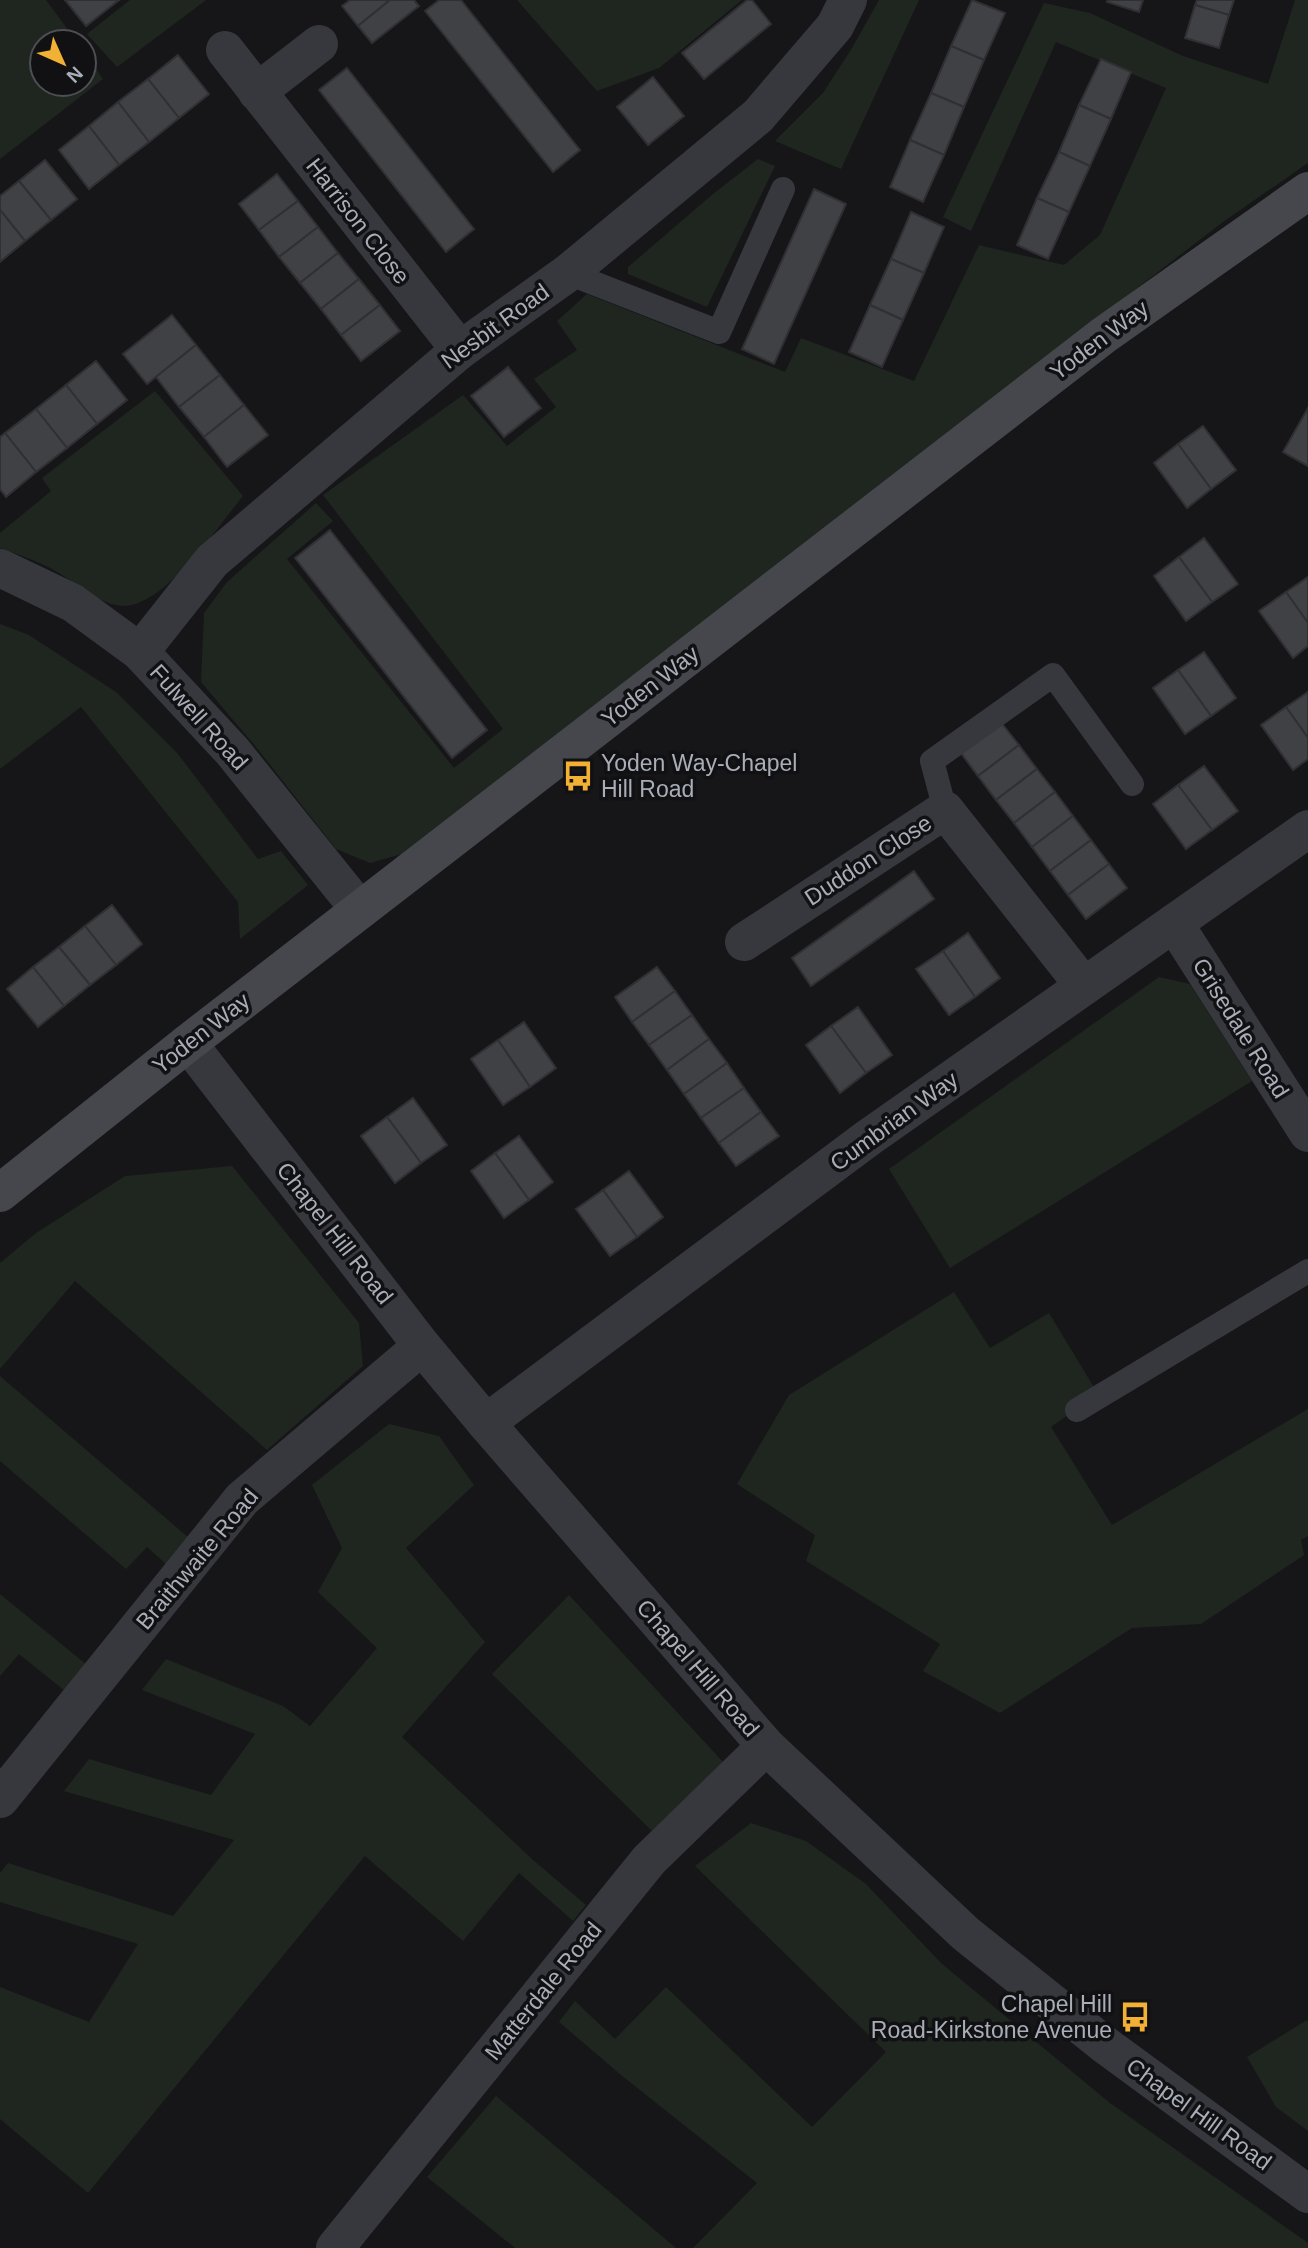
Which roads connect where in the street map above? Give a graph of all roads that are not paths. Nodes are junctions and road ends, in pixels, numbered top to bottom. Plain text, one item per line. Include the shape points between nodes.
1 (848, 0) edge
2 (319, 44) dead end
3 (225, 50) dead end
4 (257, 92) junction
5 (783, 189) dead end
6 (1308, 191) edge
7 (568, 273) junction
8 (460, 350) junction
9 (0, 568) edge
10 (140, 652) junction
11 (1132, 784) dead end
12 (945, 810) junction
13 (1308, 829) edge
14 (360, 911) junction
15 (1174, 923) junction
16 (744, 942) dead end
17 (1084, 986) junction
18 (188, 1043) junction
19 (1308, 1133) edge
20 (0, 1193) edge
21 (1308, 1270) edge
22 (422, 1346) junction
23 (1077, 1410) dead end
24 (486, 1423) junction
25 (766, 1746) junction
26 (0, 1799) edge
27 (1308, 2194) edge
28 (335, 2248) edge

1 - 7 street, Nesbit Road via 835,26 758,116
2 - 4 street
3 - 4 street, Harrison Close
4 - 8 street, Harrison Close
5 - 7 lane via 719,332
6 - 14 main road, Yoden Way via 1104,335
7 - 8 street, Nesbit Road
8 - 10 street, Nesbit Road via 212,561
9 - 10 street, Fulwell Road via 73,603
10 - 14 street, Fulwell Road via 233,752
11 - 12 lane via 1053,675 932,761
12 - 16 street, Duddon Close
12 - 17 street, Duddon Close
13 - 15 street, Cumbrian Way
14 - 18 main road, Yoden Way
15 - 17 street, Cumbrian Way
15 - 19 street, Grisedale Road
17 - 24 street, Cumbrian Way via 868,1138
18 - 20 main road, Yoden Way
18 - 22 street, Chapel Hill Road
21 - 23 lane
22 - 24 street, Chapel Hill Road
22 - 26 street, Braithwaite Road via 242,1499
24 - 25 street, Chapel Hill Road
25 - 27 street, Chapel Hill Road via 966,1934 1105,2045
25 - 28 street, Matterdale Road via 649,1860

